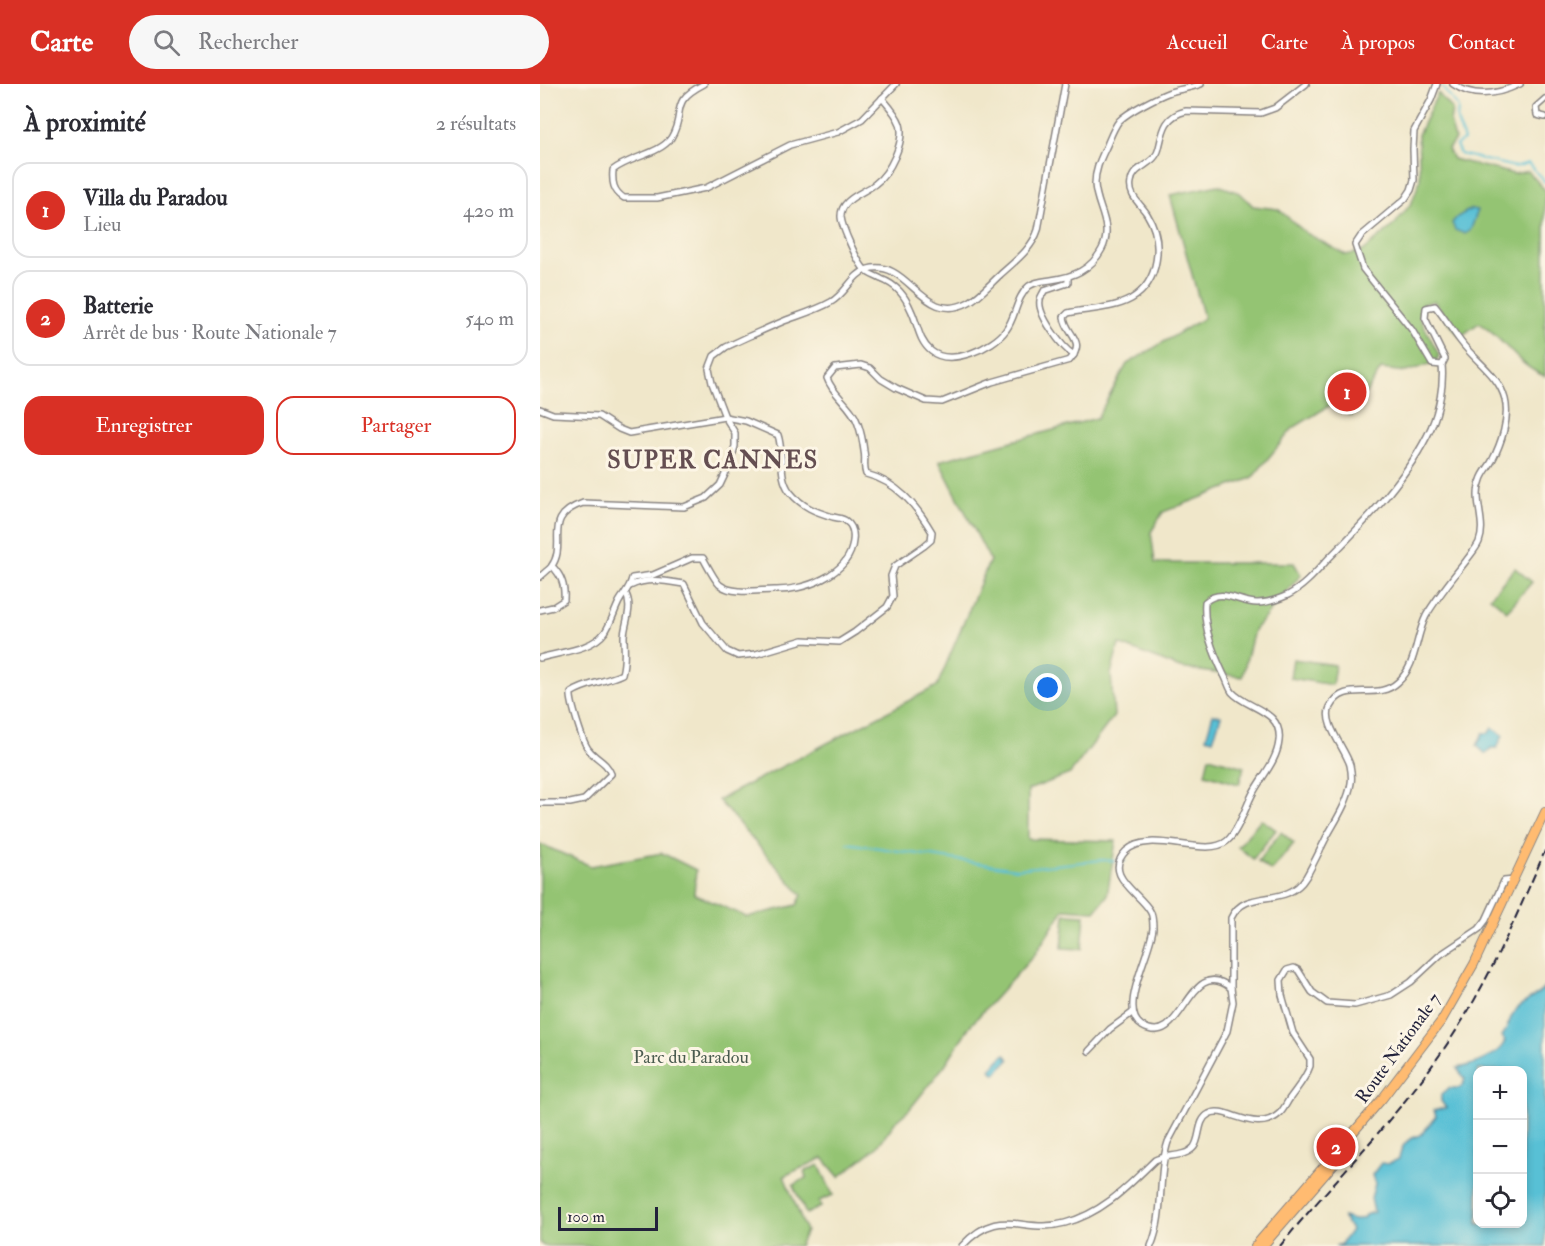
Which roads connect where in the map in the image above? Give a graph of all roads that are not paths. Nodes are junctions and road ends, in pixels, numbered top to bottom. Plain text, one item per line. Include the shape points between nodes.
1 (704, 84) edge
2 (885, 84) edge
3 (896, 84) edge
4 (1065, 84) edge
5 (1201, 84) edge
6 (1306, 84) edge
7 (1437, 84) edge
8 (1453, 84) edge
9 (1520, 84) edge
10 (890, 90) junction
11 (882, 98) junction
12 (1545, 99) edge
13 (1545, 117) edge
14 (865, 270) junction
15 (1068, 278) junction
16 (1074, 355) junction
17 (1442, 365) junction
18 (540, 409) edge
19 (725, 417) junction
20 (552, 566) junction
21 (540, 577) edge
22 (630, 586) junction
23 (626, 594) junction
24 (540, 610) edge
25 (540, 658) edge
26 (540, 803) edge
27 (1545, 812) edge
28 (1545, 822) edge
29 (1514, 880) junction
30 (1231, 988) junction
31 (1132, 1013) junction
32 (1089, 1051) dead end
33 (1164, 1155) junction
34 (962, 1246) edge
35 (1151, 1246) edge
36 (1255, 1246) edge
37 (1263, 1246) edge

1 - 11 street via 681,101 675,128 661,148 613,170 612,179 619,195 638,200 706,188 790,145 838,132 862,119
2 - 10 street
3 - 10 street
4 - 14 street via 1037,235 998,277 969,302 944,308 931,303 893,271 880,267
5 - 15 street via 1171,92 1118,122 1097,164 1095,182 1107,235 1091,265
6 - 16 street via 1275,108 1261,113 1186,111 1169,120 1160,134 1154,159 1136,170 1131,183 1132,195 1157,232 1154,270 1132,299 1064,317 1077,346
7 - 17 street via 1414,131 1411,190 1355,245 1363,269 1412,330 1432,364
8 - 9 street via 1475,93 1491,94
10 - 11 street
11 - 14 street via 900,123 896,151 889,169 876,184 852,198 843,207 841,217
12 - 13 street via 1535,112
14 - 15 street via 903,294 921,340 944,358 961,356 995,342 1008,328 1022,294 1037,281
14 - 19 street via 833,302 726,347 714,356 709,369
15 - 16 street via 1068,283 1044,291 1039,300 1042,316 1061,345
16 - 22 street via 1070,360 992,382 942,402 926,401 896,388 861,365 835,368 827,378 858,425 866,474 896,486 932,532 931,540 895,566 891,576 893,596 887,607 839,642 803,640 738,656 727,651 703,623 684,584 653,580
17 - 30 street via 1443,352 1425,318 1426,308 1434,306 1496,380 1506,401 1503,435 1477,494 1479,543 1432,606 1413,659 1398,683 1379,691 1348,691 1337,696 1328,710 1329,724 1350,766 1352,781 1347,797 1305,879 1292,892 1256,899 1235,910 1231,918
17 - 31 street via 1435,417 1423,444 1362,525 1306,582 1271,601 1256,603 1221,595 1205,602 1207,628 1232,692 1272,717 1279,741 1272,763 1226,843 1199,846 1153,842 1137,845 1122,857 1119,873 1152,912 1153,925 1131,1004
18 - 19 street via 553,414 599,416 629,433
19 - 20 street via 735,433 735,446 720,485 706,498 684,507 583,503 571,507 561,515 556,528
19 - 22 street via 778,435 784,480 790,492 806,508 846,520 854,531 853,545 832,574 789,590 733,590 720,585 703,558 632,578
20 - 21 street
20 - 24 street via 565,589 564,600
22 - 23 street
23 - 25 street via 598,639
23 - 26 street via 629,608 622,674 578,688 571,693 570,700 582,739 588,750 607,764 610,774 584,800
27 - 29 main road, Route Nationale 7
28 - 37 main road, Route Nationale 7 via 1446,1022
29 - 33 street via 1504,881 1479,929 1391,995 1355,1005 1327,1003 1312,992 1298,970 1287,970 1281,980 1282,995 1293,1033 1310,1059 1308,1072 1280,1113 1268,1121 1207,1114 1194,1146 1177,1155
29 - 36 main road, Route Nationale 7 via 1474,964 1425,1045
30 - 31 street via 1211,981 1199,986 1171,1024 1161,1029 1142,1025
30 - 33 street via 1233,1002 1227,1031
31 - 32 street
33 - 34 street via 1093,1213 1045,1227 999,1222
33 - 35 street via 1157,1231

